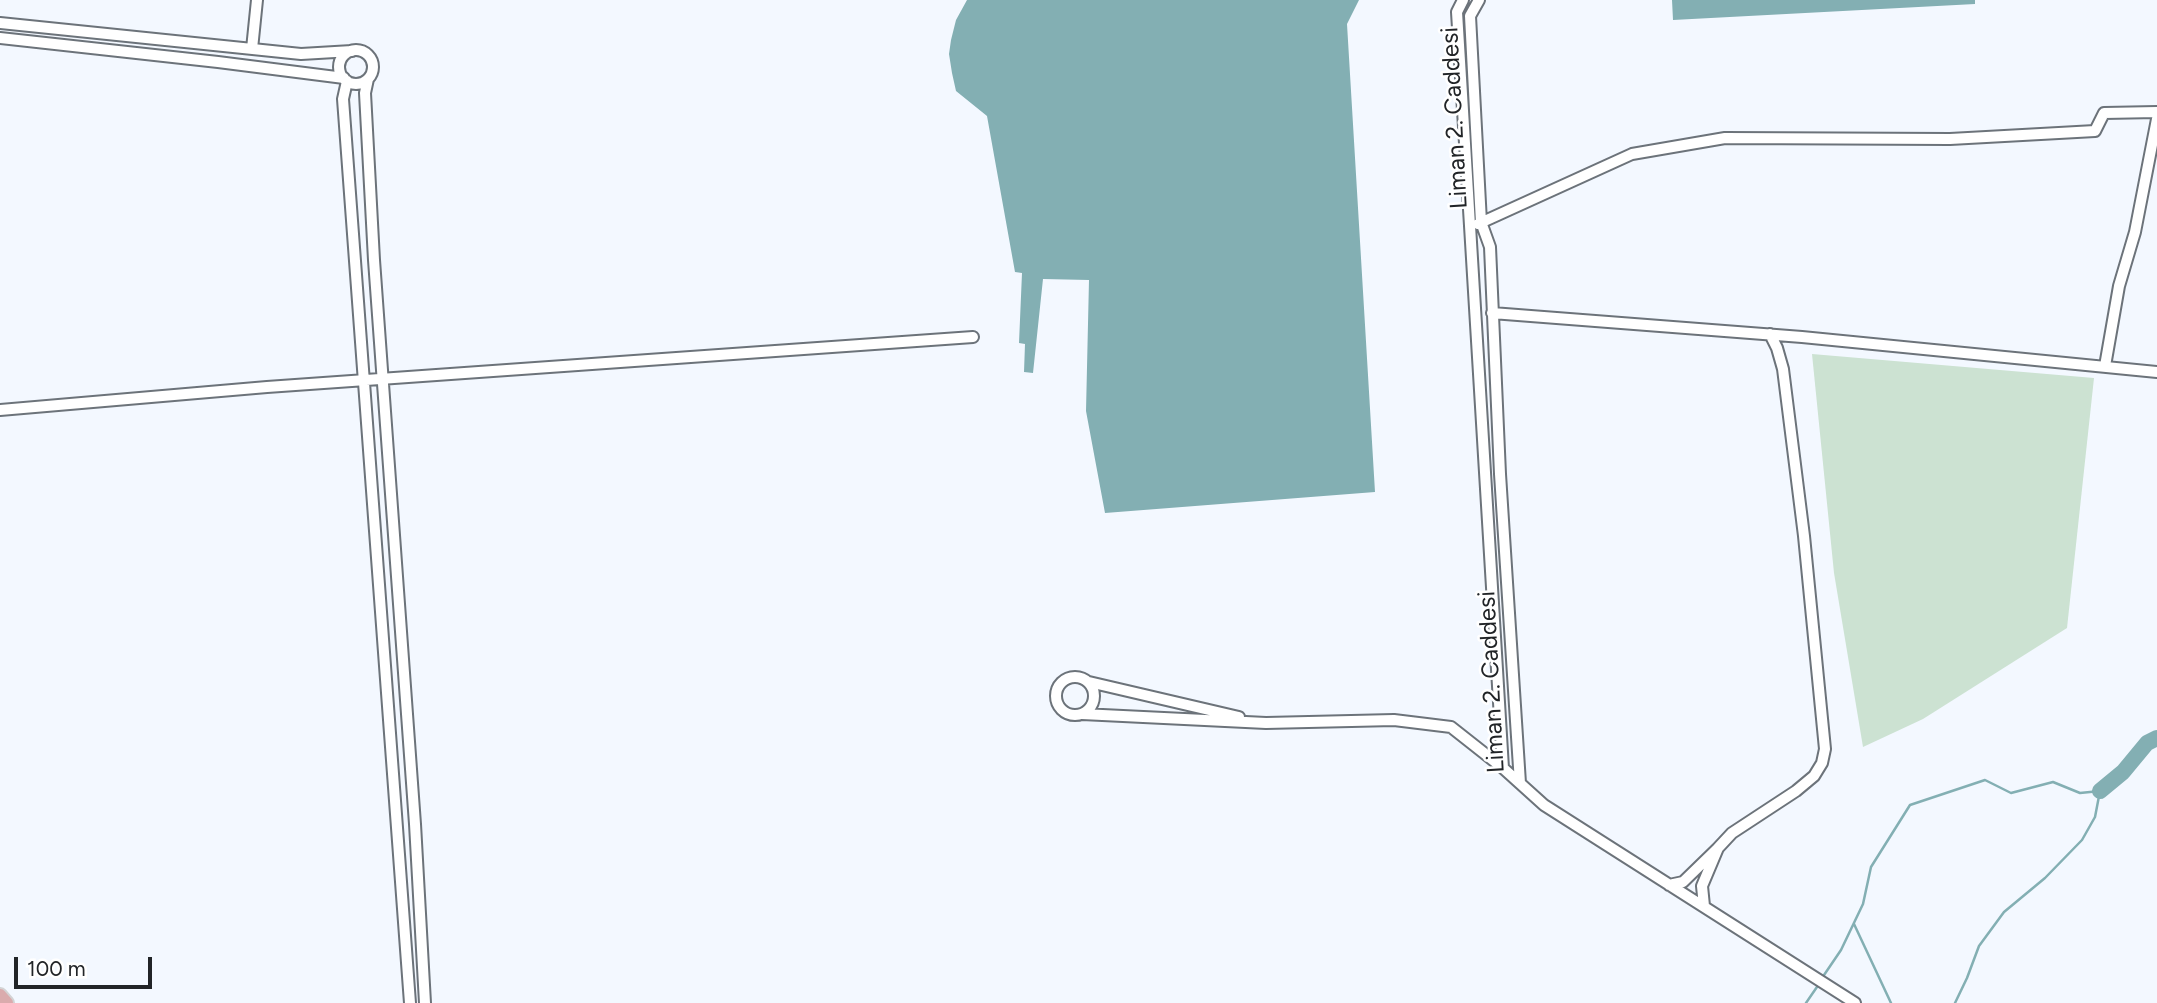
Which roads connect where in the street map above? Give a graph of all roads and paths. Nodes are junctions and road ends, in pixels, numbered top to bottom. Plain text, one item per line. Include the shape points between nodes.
1 (257, 0) edge
2 (1463, 0) edge
3 (1479, 0) edge
4 (0, 23) edge
5 (0, 38) edge
6 (252, 49) junction
7 (352, 51) junction
8 (368, 79) junction
9 (346, 80) junction
10 (2157, 112) edge
11 (2157, 119) edge
12 (1481, 222) junction
13 (1468, 230) junction
14 (374, 260) junction
15 (357, 261) junction
16 (1492, 313) junction
17 (1492, 326) junction
18 (1475, 327) junction
19 (1770, 334) junction
20 (973, 337) dead end
21 (2105, 366) junction
22 (2157, 372) edge
23 (384, 380) junction
24 (363, 381) junction
25 (0, 410) edge
26 (1511, 627) junction
27 (1493, 628) junction
28 (1089, 682) junction
29 (1082, 714) junction
30 (1266, 723) junction
31 (1503, 768) junction
32 (1520, 783) junction
33 (1718, 848) junction
34 (1670, 885) junction
35 (1704, 906) junction
36 (0, 995) edge
37 (7, 1003) edge
38 (410, 1003) edge
39 (425, 1003) edge
40 (1855, 1003) edge

1 - 6 street
2 - 13 street, Liman 2. Caddesi via 1457,12
3 - 12 street, Liman 2. Caddesi via 1470,16
4 - 6 street
5 - 9 street
6 - 7 street via 301,54
7 - 8 street via 365,52 371,60
7 - 9 street via 340,65
8 - 9 street via 358,83
8 - 14 street
9 - 15 street via 343,99
10 - 12 street via 2105,113 2095,131 1950,139 1725,138 1632,154
11 - 21 street
12 - 13 street
12 - 16 street, Liman 2. Caddesi via 1490,247
13 - 18 street, Liman 2. Caddesi
14 - 15 street
14 - 23 street
15 - 24 street
16 - 17 street, Liman 2. Caddesi
16 - 19 street
17 - 18 street
17 - 26 street, Liman 2. Caddesi
18 - 27 street, Liman 2. Caddesi
19 - 21 street
19 - 33 street via 1783,369 1825,749 1814,776 1732,833
20 - 23 street
21 - 22 street
23 - 24 street
23 - 39 street
24 - 25 street
24 - 38 street
26 - 27 street
26 - 32 street, Liman 2. Caddesi
27 - 31 street, Liman 2. Caddesi
28 - 29 street via 1094,700
28 - 29 street via 1071,677 1057,689 1056,701 1063,711
28 - 30 street
29 - 30 street
30 - 31 street via 1394,720 1451,727
31 - 32 street, Liman 2. Caddesi
32 - 34 street via 1544,805
33 - 34 street via 1683,882
33 - 35 street via 1702,886
34 - 35 street
35 - 40 street
36 - 37 main road

